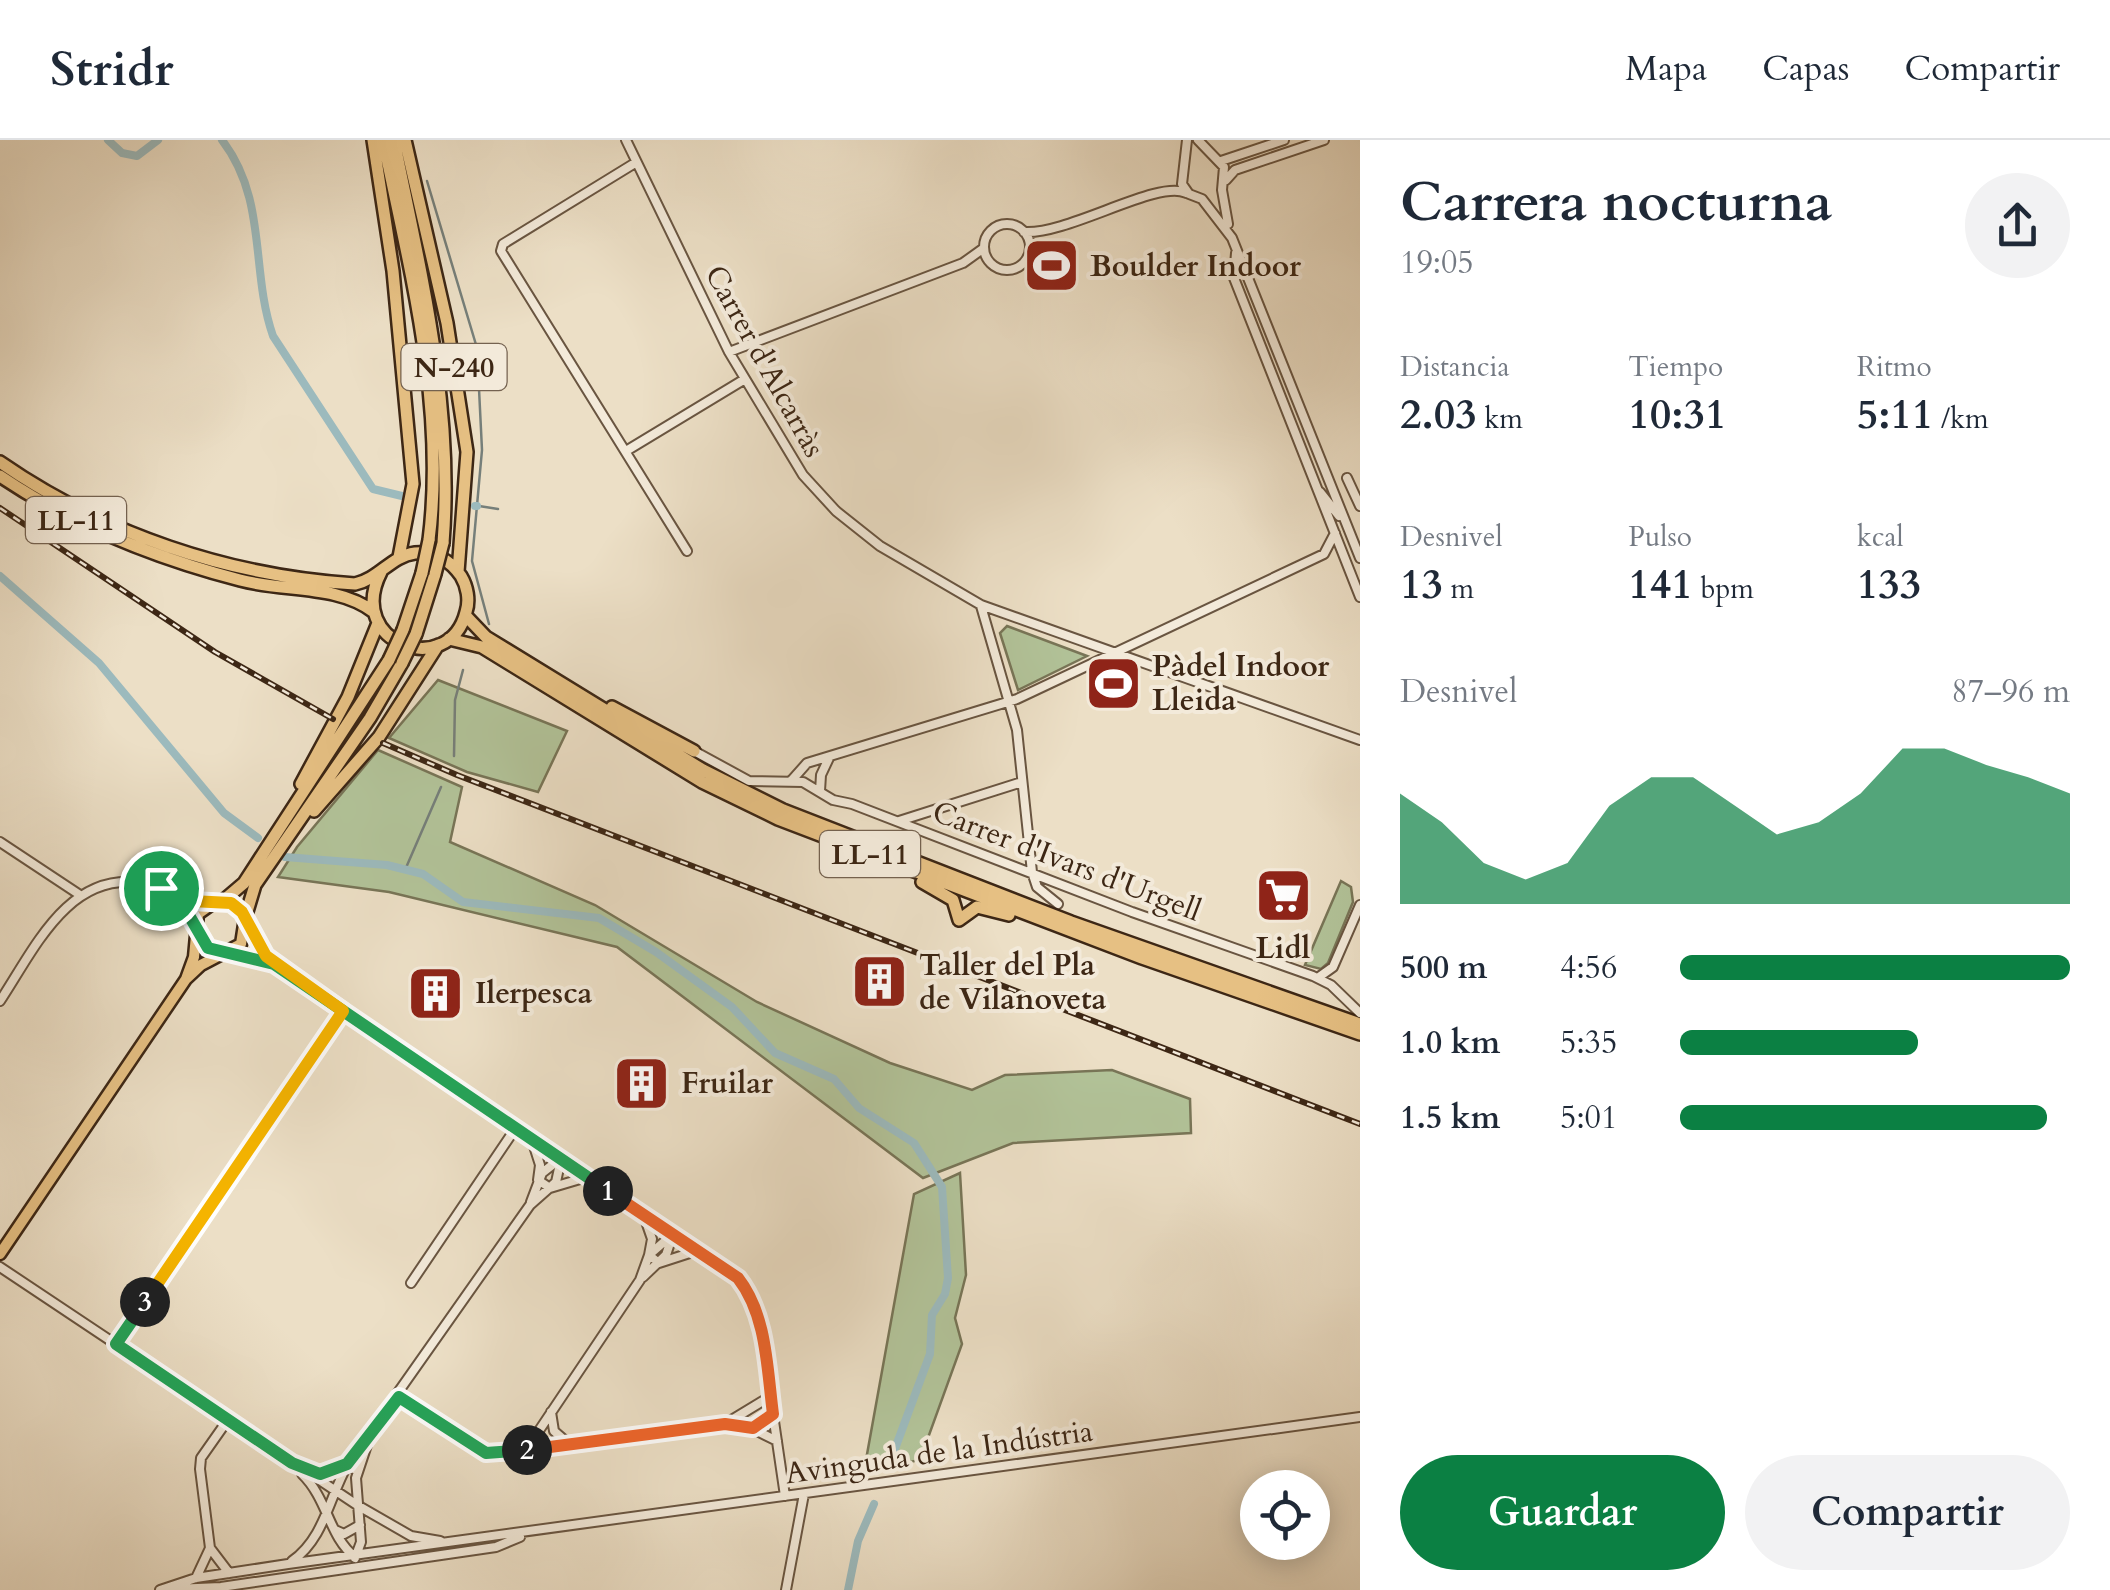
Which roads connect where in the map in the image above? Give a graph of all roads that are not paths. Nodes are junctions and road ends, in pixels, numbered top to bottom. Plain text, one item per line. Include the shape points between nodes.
1 (373, 140) edge
2 (382, 140) edge
3 (394, 140) edge
4 (407, 140) edge
5 (626, 140) edge
6 (1187, 140) edge
7 (1198, 140) edge
8 (1284, 140) edge
9 (1324, 140) edge
10 (1216, 158) junction
11 (1186, 161) junction
12 (635, 162) junction
13 (1181, 171) junction
14 (1226, 180) junction
15 (1164, 190) junction
16 (1222, 190) junction
17 (1189, 194) junction
18 (1202, 199) junction
19 (1024, 232) junction
20 (1048, 233) junction
21 (1232, 238) junction
22 (984, 248) junction
23 (1236, 248) junction
24 (1030, 252) junction
25 (963, 263) junction
26 (990, 263) junction
27 (729, 352) junction
28 (745, 379) junction
29 (626, 451) junction
30 (0, 462) edge
31 (0, 476) edge
32 (1348, 478) dead end
33 (1316, 488) junction
34 (1360, 506) edge
35 (1342, 513) junction
36 (1348, 528) junction
37 (1334, 534) junction
38 (1360, 540) edge
39 (687, 551) dead end
40 (1324, 554) junction
41 (399, 558) junction
42 (1360, 558) edge
43 (1347, 564) junction
44 (381, 572) junction
45 (458, 572) junction
46 (428, 574) junction
47 (1360, 597) edge
48 (981, 605) junction
49 (466, 616) junction
50 (376, 618) junction
51 (444, 642) junction
52 (1112, 653) junction
53 (396, 661) junction
54 (542, 670) junction
55 (1010, 702) junction
56 (1360, 740) edge
57 (694, 751) joint
58 (829, 758) junction
59 (791, 781) junction
60 (1022, 782) junction
61 (820, 792) junction
62 (900, 821) junction
63 (0, 842) edge
64 (276, 844) junction
65 (894, 864) junction
66 (1032, 872) junction
67 (161, 888) junction
68 (80, 895) junction
69 (224, 900) junction
70 (210, 904) junction
71 (1058, 904) dead end
72 (1360, 905) edge
73 (1038, 918) junction
74 (245, 922) junction
75 (195, 930) junction
76 (227, 952) junction
77 (274, 964) junction
78 (1334, 968) junction
79 (1313, 976) junction
80 (186, 979) junction
81 (1340, 994) junction
82 (0, 1002) edge
83 (343, 1011) junction
84 (1360, 1013) edge
85 (1360, 1024) edge
86 (1360, 1034) edge
87 (515, 1129) junction
88 (532, 1140) junction
89 (561, 1158) junction
90 (588, 1177) junction
91 (538, 1180) junction
92 (550, 1188) junction
93 (530, 1205) junction
94 (643, 1213) junction
95 (673, 1234) junction
96 (698, 1251) junction
97 (0, 1254) edge
98 (649, 1255) junction
99 (659, 1263) junction
100 (2, 1268) edge
101 (640, 1280) junction
102 (411, 1283) dead end
103 (116, 1344) junction
104 (770, 1396) junction
105 (399, 1397) junction
106 (754, 1410) junction
107 (551, 1412) junction
108 (773, 1414) junction
109 (1360, 1417) edge
110 (227, 1420) junction
111 (725, 1424) junction
112 (753, 1428) junction
113 (368, 1441) junction
114 (777, 1441) junction
115 (569, 1444) junction
116 (526, 1450) junction
117 (292, 1463) junction
118 (347, 1464) junction
119 (358, 1471) junction
120 (334, 1489) junction
121 (804, 1494) junction
122 (785, 1496) junction
123 (357, 1504) junction
124 (326, 1505) junction
125 (360, 1525) junction
126 (335, 1530) junction
127 (524, 1535) junction
128 (446, 1542) junction
129 (210, 1548) junction
130 (356, 1557) junction
131 (288, 1564) junction
132 (372, 1566) junction
133 (344, 1569) junction
134 (228, 1573) junction
135 (196, 1578) junction
136 (159, 1590) edge
137 (786, 1590) edge

1 - 41 highway, N-240 via 413,484
2 - 46 highway, N-240, bridge via 427,378 435,492
3 - 46 highway, N-240, bridge via 443,412 448,478 442,542
4 - 45 highway, N-240 via 467,452
5 - 12 street, Carrer d'Alcarràs
6 - 11 street
7 - 10 street
8 - 10 street
9 - 14 street via 1235,170
10 - 11 street via 1198,154
10 - 14 street
11 - 13 street
12 - 27 street, Carrer d'Alcarràs
12 - 29 street via 501,246
13 - 15 street
13 - 17 street
14 - 16 street
15 - 17 street
15 - 20 street
16 - 18 street
16 - 21 street
17 - 18 street
18 - 21 street
19 - 20 street
19 - 22 street via 1000,226
19 - 24 street
20 - 24 street
21 - 23 street
22 - 25 street
22 - 26 street
23 - 33 street via 1234,278
23 - 35 street
24 - 26 street via 1017,268
25 - 26 street
25 - 27 street
27 - 28 street, Carrer d'Alcarràs
28 - 29 street
28 - 48 street, Carrer d'Alcarràs via 802,475 836,511 880,546
29 - 39 street
30 - 44 highway, LL-11 via 64,502 186,553 314,581 355,584
31 - 50 highway, LL-11 via 136,548 244,582 342,595
32 - 34 street
33 - 36 street
33 - 37 street
35 - 36 street
35 - 38 street
36 - 42 street
37 - 40 street
37 - 43 street
40 - 43 street
40 - 52 street
41 - 44 highway, LL-11
41 - 45 highway via 431,554
43 - 47 street
44 - 50 highway via 374,585
45 - 49 highway via 468,593
46 - 53 highway, N-240, bridge
48 - 52 street, Carrer d'Alcarràs
48 - 55 street
49 - 51 highway
49 - 54 highway, LL-11 via 486,637
50 - 51 highway, LL-11 via 404,646
50 - 64 highway, N-240 via 348,697
51 - 64 highway, N-240 via 379,736
51 - 65 highway, LL-11 via 482,646 743,803
52 - 55 street
52 - 56 street, Carrer d'Alcarràs
53 - 64 highway, N-240
53 - 64 highway, N-240 via 370,718
54 - 57 highway
54 - 85 highway, LL-11 via 703,770 783,810
55 - 58 street
55 - 60 street
57 - 59 street, Carrer d'Ivars d'Urgell via 749,781
58 - 59 street via 802,765
58 - 61 street
59 - 61 street, Carrer d'Ivars d'Urgell
60 - 62 street
60 - 66 street
61 - 62 street, Carrer d'Ivars d'Urgell
62 - 66 street, Carrer d'Ivars d'Urgell
63 - 68 street
64 - 69 highway, N-240
64 - 74 highway, N-240 via 250,894
65 - 73 highway, LL-11
65 - 73 highway via 947,894 959,920 977,907
66 - 71 street
66 - 79 street, Carrer d'Ivars d'Urgell
67 - 68 street via 120,883
67 - 70 street
67 - 75 street
68 - 82 street via 57,916
69 - 70 main road
69 - 74 main road
70 - 75 main road via 198,914
72 - 78 street
73 - 86 highway, LL-11
74 - 76 main road via 243,938
74 - 77 street
75 - 76 main road via 208,948
75 - 80 main road
76 - 77 street
76 - 80 main road
77 - 83 street
78 - 79 street
78 - 81 street
79 - 81 street, Carrer d'Ivars d'Urgell
80 - 97 main road
81 - 84 street, Carrer d'Ivars d'Urgell
83 - 87 street
83 - 103 street
87 - 88 street
87 - 102 street
88 - 89 street
88 - 91 street
89 - 90 street
89 - 91 street
89 - 92 street
90 - 92 street
90 - 94 street
91 - 92 street
91 - 93 street
92 - 93 street
93 - 105 street
94 - 95 street
94 - 98 street via 652,1239
95 - 96 street
95 - 98 street
95 - 99 street
96 - 99 street
96 - 104 street via 750,1293
98 - 99 street
98 - 101 street
99 - 101 street
100 - 103 street
101 - 107 street
103 - 110 street
104 - 106 street
104 - 108 street
105 - 113 street
105 - 116 street via 486,1453
106 - 108 street
106 - 111 street
107 - 115 street via 554,1431
107 - 116 street
108 - 112 street
108 - 114 street
109 - 121 street, Avinguda de la Indústria
110 - 117 street
110 - 129 street via 201,1458
111 - 112 street
111 - 115 street
112 - 114 street
113 - 118 street
113 - 119 street
114 - 122 street
115 - 116 street
117 - 118 street via 320,1474
117 - 120 street
117 - 124 street
118 - 119 street
118 - 120 street
119 - 123 street
120 - 123 street
120 - 124 street
121 - 122 street, Avinguda de la Indústria
121 - 137 street
122 - 127 street, Avinguda de la Indústria
123 - 125 street
123 - 128 street via 410,1536
124 - 126 street
124 - 131 street via 316,1538
125 - 126 street via 344,1534
125 - 130 street
126 - 130 street
127 - 128 street, Avinguda de la Indústria
127 - 132 street, Avinguda de la Indústria via 496,1547
128 - 130 street, Avinguda de la Indústria
129 - 134 street
129 - 135 street
130 - 131 street, Avinguda de la Indústria
130 - 132 street
130 - 133 street
131 - 134 street, Avinguda de la Indústria
132 - 133 street, Avinguda de la Indústria
133 - 136 street, Avinguda de la Indústria
134 - 135 street, Avinguda de la Indústria
135 - 136 street, Avinguda de la Indústria

